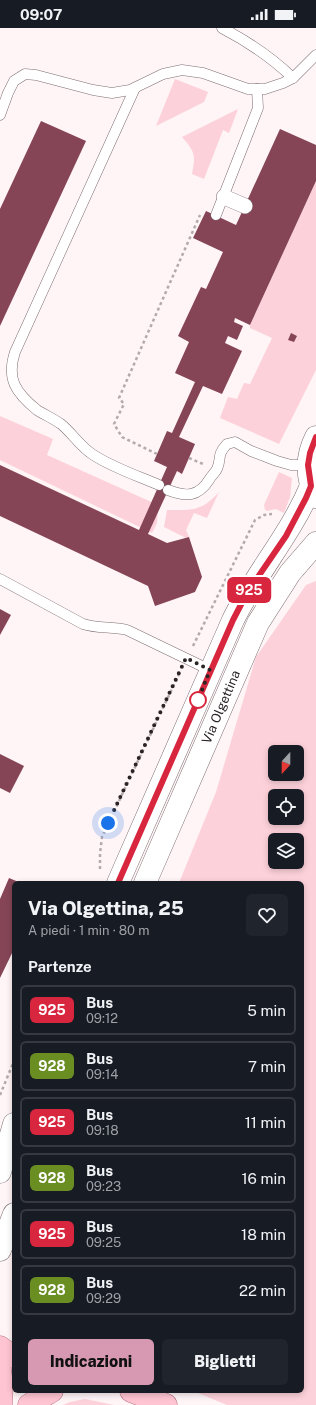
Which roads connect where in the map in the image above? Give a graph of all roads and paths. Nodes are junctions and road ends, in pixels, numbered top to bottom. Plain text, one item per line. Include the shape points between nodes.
1 (222, 28) edge
2 (316, 54) edge
3 (293, 78) junction
4 (135, 88) junction
5 (257, 90) junction
6 (0, 115) edge
7 (224, 197) junction
8 (245, 206) dead end
9 (201, 214) dead end
10 (216, 215) dead end
11 (316, 437) edge
12 (157, 454) dead end
13 (312, 483) edge
14 (277, 514) dead end
15 (316, 543) edge
16 (0, 579) edge
17 (186, 658) junction
18 (210, 670) junction
19 (100, 871) dead end
20 (119, 881) edge
21 (146, 881) edge
22 (12, 1066) edge
23 (0, 1096) edge
24 (7, 1135) edge
25 (0, 1172) edge
26 (12, 1219) edge
27 (0, 1250) edge
28 (0, 1347) edge
29 (12, 1356) edge
30 (0, 1369) edge
31 (49, 1393) edge
32 (138, 1393) edge
33 (1, 1405) edge
34 (28, 1405) edge
35 (166, 1405) edge

1 - 3 lane via 268,55
2 - 3 lane
3 - 5 lane via 274,87
4 - 5 lane via 163,74 182,70 203,73
4 - 6 lane via 121,92 103,92 25,74 14,81
4 - 13 lane via 15,352 10,371 12,379 20,394 65,428 85,448 98,457 164,488 187,495 193,494 202,488 217,469 220,453 227,444 235,442 251,451 291,465
5 - 7 lane via 258,108
7 - 8 street
7 - 10 lane
9 - 12 path via 119,398 124,404 114,424 122,437
11 - 13 street, Via Olgettina via 310,453
13 - 18 street, Via Olgettina via 286,536 247,593
14 - 17 path via 255,520
15 - 21 street, Via Olgettina via 290,573 258,624
16 - 17 lane, Via Olgettina via 83,624 127,630
17 - 18 lane, Via Olgettina
17 - 19 path via 102,837
18 - 20 street, Via Olgettina
22 - 23 path
24 - 25 street
26 - 27 street
28 - 29 main road
30 - 33 main road
31 - 34 main road
32 - 35 main road

